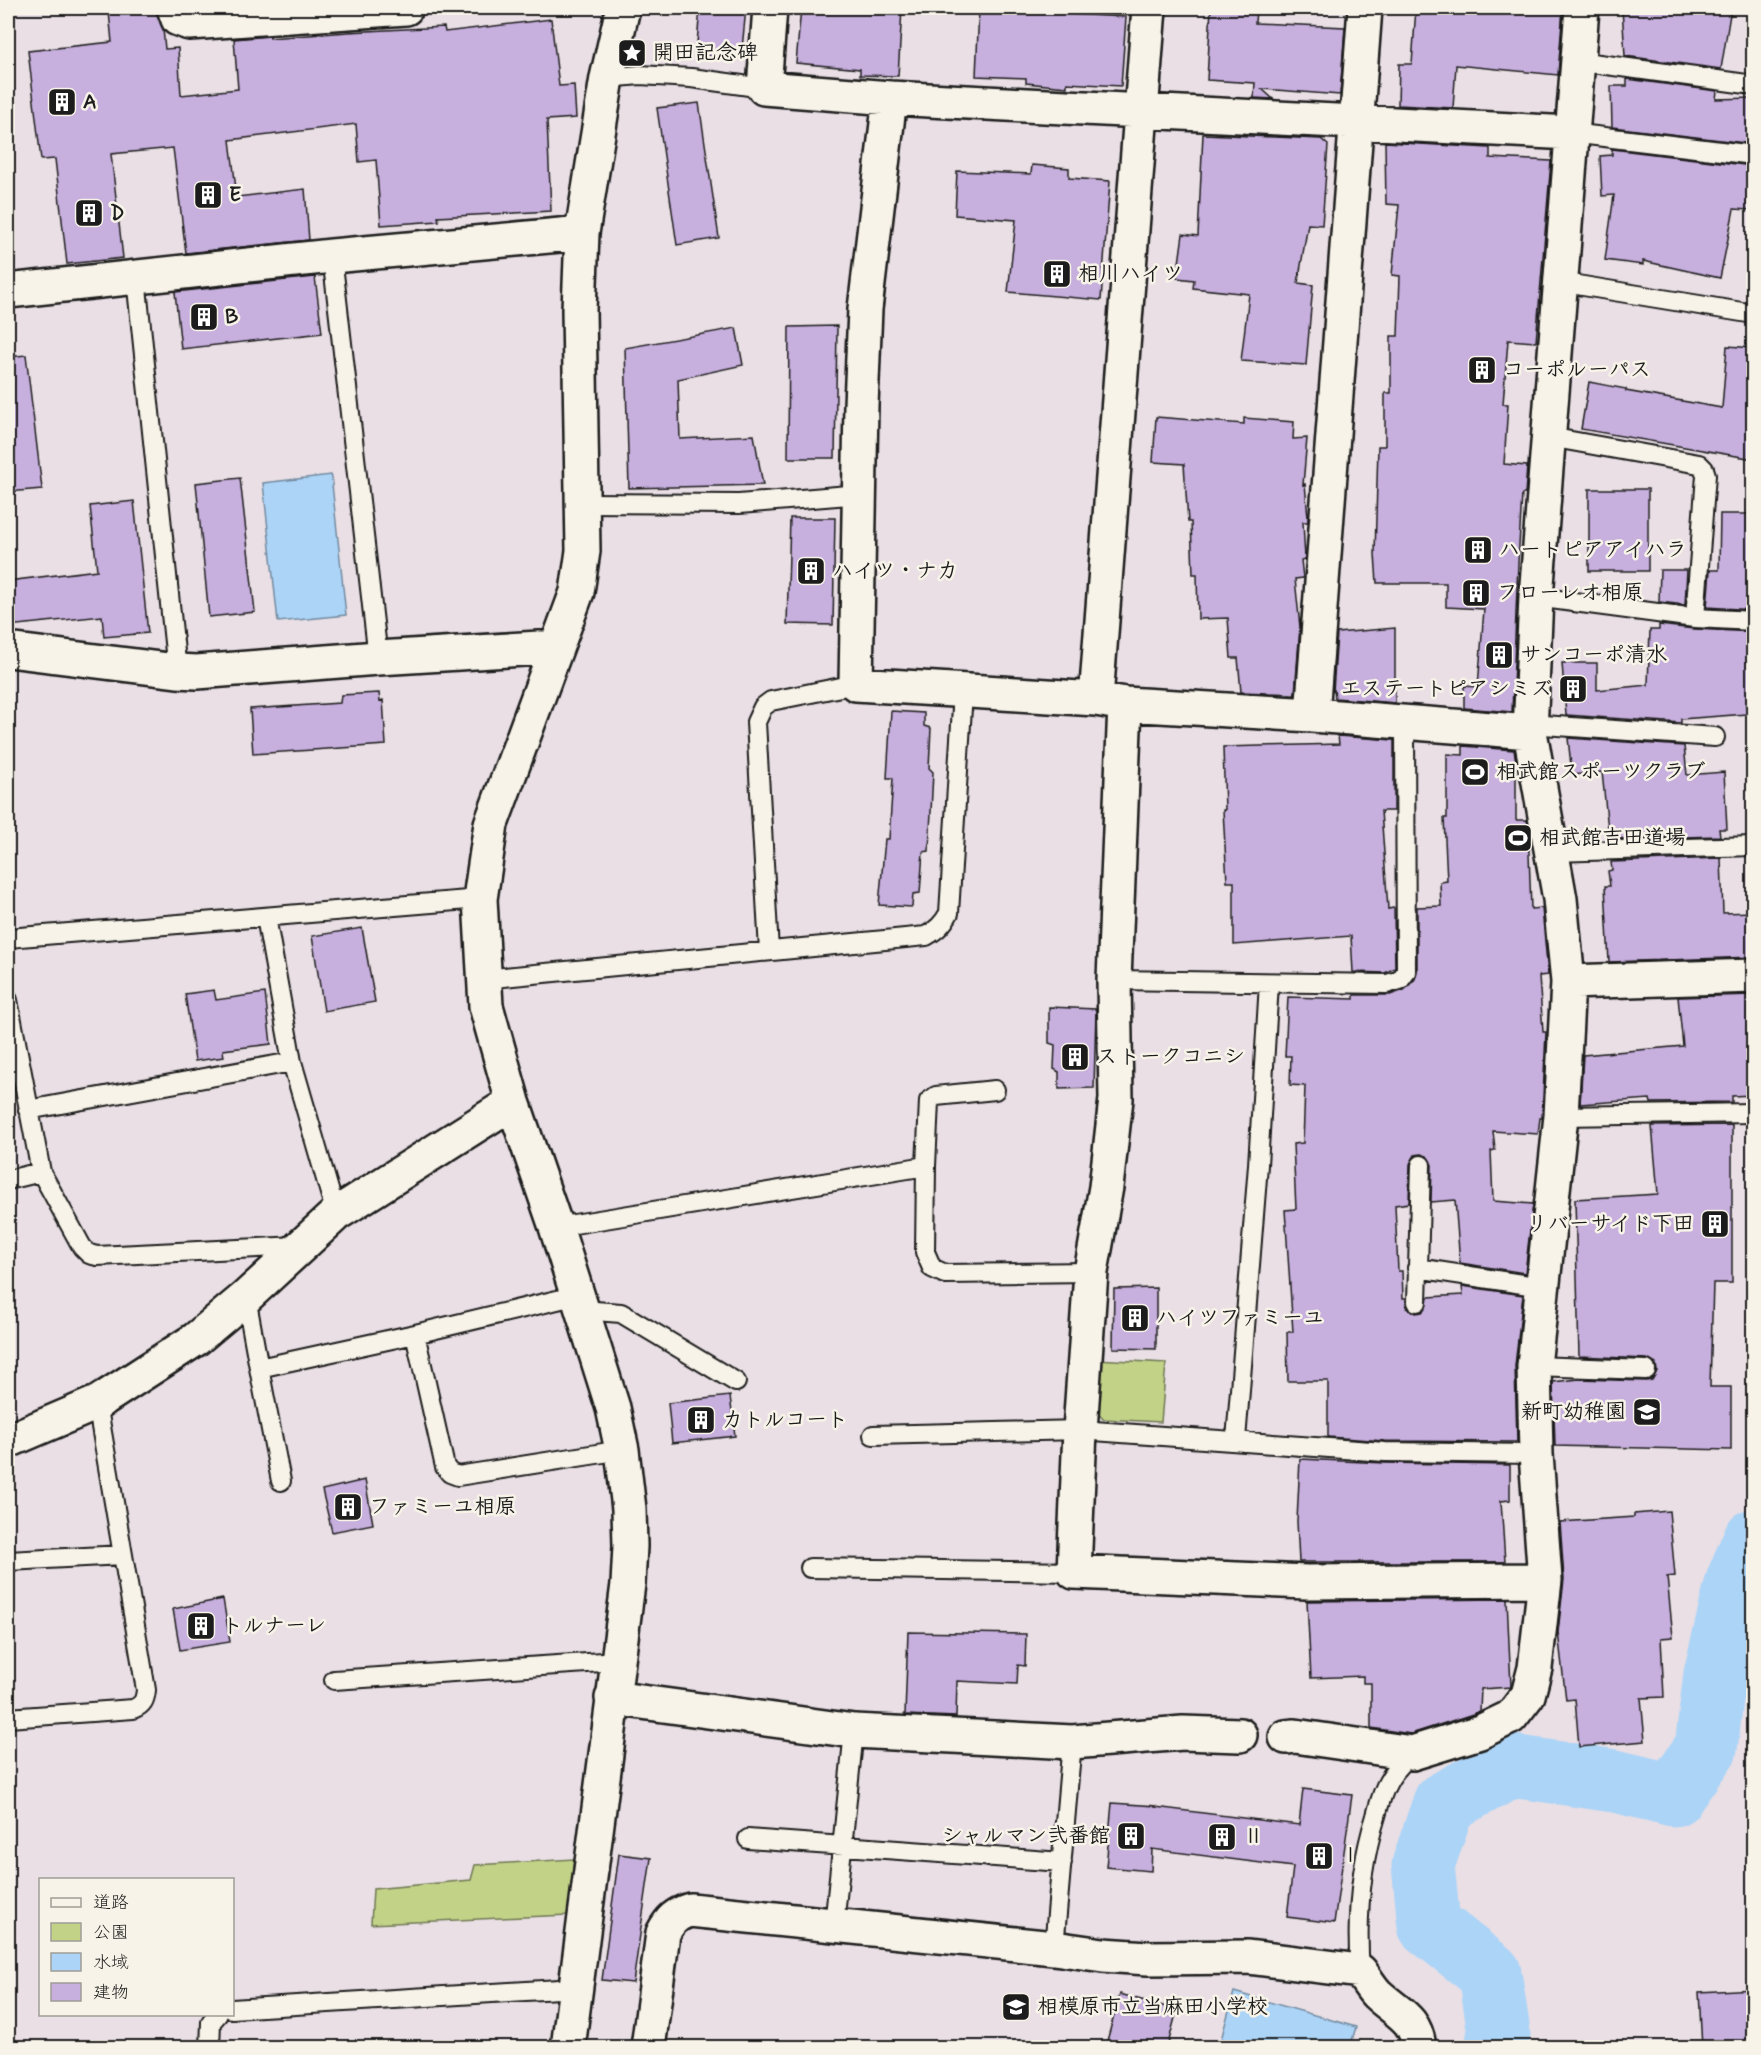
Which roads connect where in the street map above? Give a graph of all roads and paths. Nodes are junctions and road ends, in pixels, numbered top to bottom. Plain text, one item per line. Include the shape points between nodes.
1 (174, 8) edge
2 (406, 8) edge
3 (623, 8) edge
4 (770, 8) edge
5 (1149, 8) edge
6 (1365, 8) edge
7 (1582, 8) edge
8 (1576, 61) junction
9 (608, 78) junction
10 (1754, 85) edge
11 (764, 88) junction
12 (890, 98) junction
13 (1141, 111) junction
14 (1356, 122) junction
15 (1571, 133) junction
16 (1754, 155) edge
17 (582, 233) junction
18 (332, 256) junction
19 (136, 278) junction
20 (1559, 282) junction
21 (8, 291) edge
22 (1754, 314) edge
23 (1549, 437) junction
24 (861, 494) junction
25 (583, 503) junction
26 (1536, 597) junction
27 (1695, 618) junction
28 (1754, 621) edge
29 (556, 647) junction
30 (8, 650) edge
31 (378, 658) junction
32 (177, 671) junction
33 (856, 684) junction
34 (963, 692) junction
35 (1111, 702) junction
36 (1312, 715) junction
37 (1405, 722) junction
38 (1529, 728) junction
39 (1715, 737) dead end
40 (1754, 846) edge
41 (1553, 852) junction
42 (480, 899) junction
43 (266, 917) junction
44 (8, 938) edge
45 (769, 951) junction
46 (1754, 976) edge
47 (483, 979) junction
48 (1114, 980) junction
49 (1568, 982) junction
50 (1269, 983) junction
51 (8, 1000) edge
52 (292, 1062) junction
53 (994, 1090) dead end
54 (513, 1102) junction
55 (28, 1110) junction
56 (1754, 1113) edge
57 (1561, 1116) junction
58 (1421, 1165) dead end
59 (926, 1166) junction
60 (41, 1172) junction
61 (8, 1180) edge
62 (336, 1214) junction
63 (556, 1227) junction
64 (302, 1246) junction
65 (1417, 1268) junction
66 (1091, 1272) junction
67 (1542, 1287) junction
68 (246, 1297) junction
69 (1417, 1302) dead end
70 (580, 1303) junction
71 (415, 1334) junction
72 (1534, 1366) junction
73 (259, 1368) junction
74 (1646, 1370) dead end
75 (736, 1382) dead end
76 (97, 1403) junction
77 (1080, 1430) junction
78 (873, 1435) dead end
79 (1236, 1440) junction
80 (8, 1441) edge
81 (622, 1450) junction
82 (1536, 1454) junction
83 (281, 1481) dead end
84 (123, 1555) junction
85 (8, 1562) edge
86 (810, 1568) dead end
87 (1074, 1572) junction
88 (1545, 1580) junction
89 (617, 1661) junction
90 (334, 1680) dead end
91 (612, 1698) junction
92 (8, 1718) edge
93 (854, 1731) junction
94 (1240, 1735) dead end
95 (1286, 1737) dead end
96 (1072, 1742) junction
97 (1412, 1753) junction
98 (747, 1839) dead end
99 (841, 1847) junction
100 (1062, 1862) junction
101 (834, 1926) junction
102 (1054, 1948) junction
103 (1360, 1971) junction
104 (576, 1988) junction
105 (234, 2009) edge
106 (216, 2016) edge
107 (210, 2048) edge
108 (568, 2048) edge
109 (648, 2048) edge
110 (1419, 2048) edge

1 - 2 street via 178,19 189,23
3 - 9 street
4 - 11 street
5 - 13 street
6 - 14 street
7 - 8 street
8 - 10 lane
8 - 15 street
9 - 11 lane via 671,76
9 - 17 street
11 - 12 street
12 - 13 street
12 - 24 street via 865,309
13 - 14 street
13 - 35 street
14 - 15 street
14 - 36 street
15 - 16 lane
15 - 20 street
17 - 18 street
17 - 25 street via 579,310
18 - 19 street
18 - 31 lane
19 - 21 street
19 - 32 lane
20 - 22 lane
20 - 23 street
23 - 26 street
23 - 27 lane via 1700,464 1706,475
24 - 25 lane via 739,504
24 - 33 street
25 - 29 street via 584,550 577,592
26 - 27 lane
26 - 38 street
27 - 28 lane
29 - 31 street
29 - 42 street via 491,824
30 - 32 street
31 - 32 street
33 - 34 street
33 - 45 lane via 771,701 758,715
34 - 35 street
34 - 45 lane via 949,913 943,924 926,936
35 - 36 street
35 - 48 street
36 - 37 street
37 - 38 street
37 - 50 lane via 1406,972 1400,980 1388,984
38 - 39 lane
38 - 41 street
40 - 41 lane
41 - 49 street
42 - 43 lane
42 - 47 street
43 - 44 lane
43 - 52 lane
45 - 47 lane
46 - 49 street
47 - 54 street via 486,1006
48 - 50 lane
48 - 66 street via 1116,1099
49 - 57 street
50 - 79 lane
51 - 55 lane
52 - 55 lane
52 - 62 lane
53 - 59 lane via 936,1096 929,1101
54 - 62 street
54 - 63 street
55 - 60 lane
56 - 57 lane
57 - 67 street
58 - 65 lane
59 - 63 lane
59 - 66 lane via 925,1252 932,1268 945,1274
60 - 61 lane
60 - 64 lane via 89,1254
62 - 64 street
63 - 70 street
64 - 68 street
65 - 67 lane
65 - 69 lane
66 - 77 street
67 - 72 street
68 - 73 lane
68 - 76 street via 196,1339
70 - 71 lane
70 - 75 lane via 621,1313
70 - 81 street via 614,1408
71 - 73 lane
71 - 81 lane via 445,1467 450,1473 458,1476
72 - 74 lane
72 - 82 street
73 - 83 lane
76 - 80 street
76 - 84 lane
77 - 78 lane
77 - 79 lane
77 - 87 street
79 - 82 lane via 1385,1452
81 - 89 street via 630,1546
82 - 88 street
84 - 85 lane
84 - 92 lane via 145,1700 133,1709
86 - 87 lane
87 - 88 street via 1307,1582
88 - 97 street via 1528,1695 1511,1717 1480,1732
89 - 90 lane
89 - 91 street
91 - 93 street
91 - 104 street
93 - 96 street
93 - 99 lane
94 - 96 street via 1183,1734
95 - 97 street
96 - 100 lane
97 - 103 lane via 1387,1783 1372,1828 1359,1900
98 - 99 lane
99 - 100 lane
99 - 101 lane
100 - 102 lane
101 - 102 street
101 - 109 street via 690,1910 678,1913 663,1933
102 - 103 street via 1103,1956 1248,1958
103 - 110 street via 1376,1993 1410,2021 1417,2032
104 - 105 lane
104 - 108 street
106 - 107 lane via 212,2022

